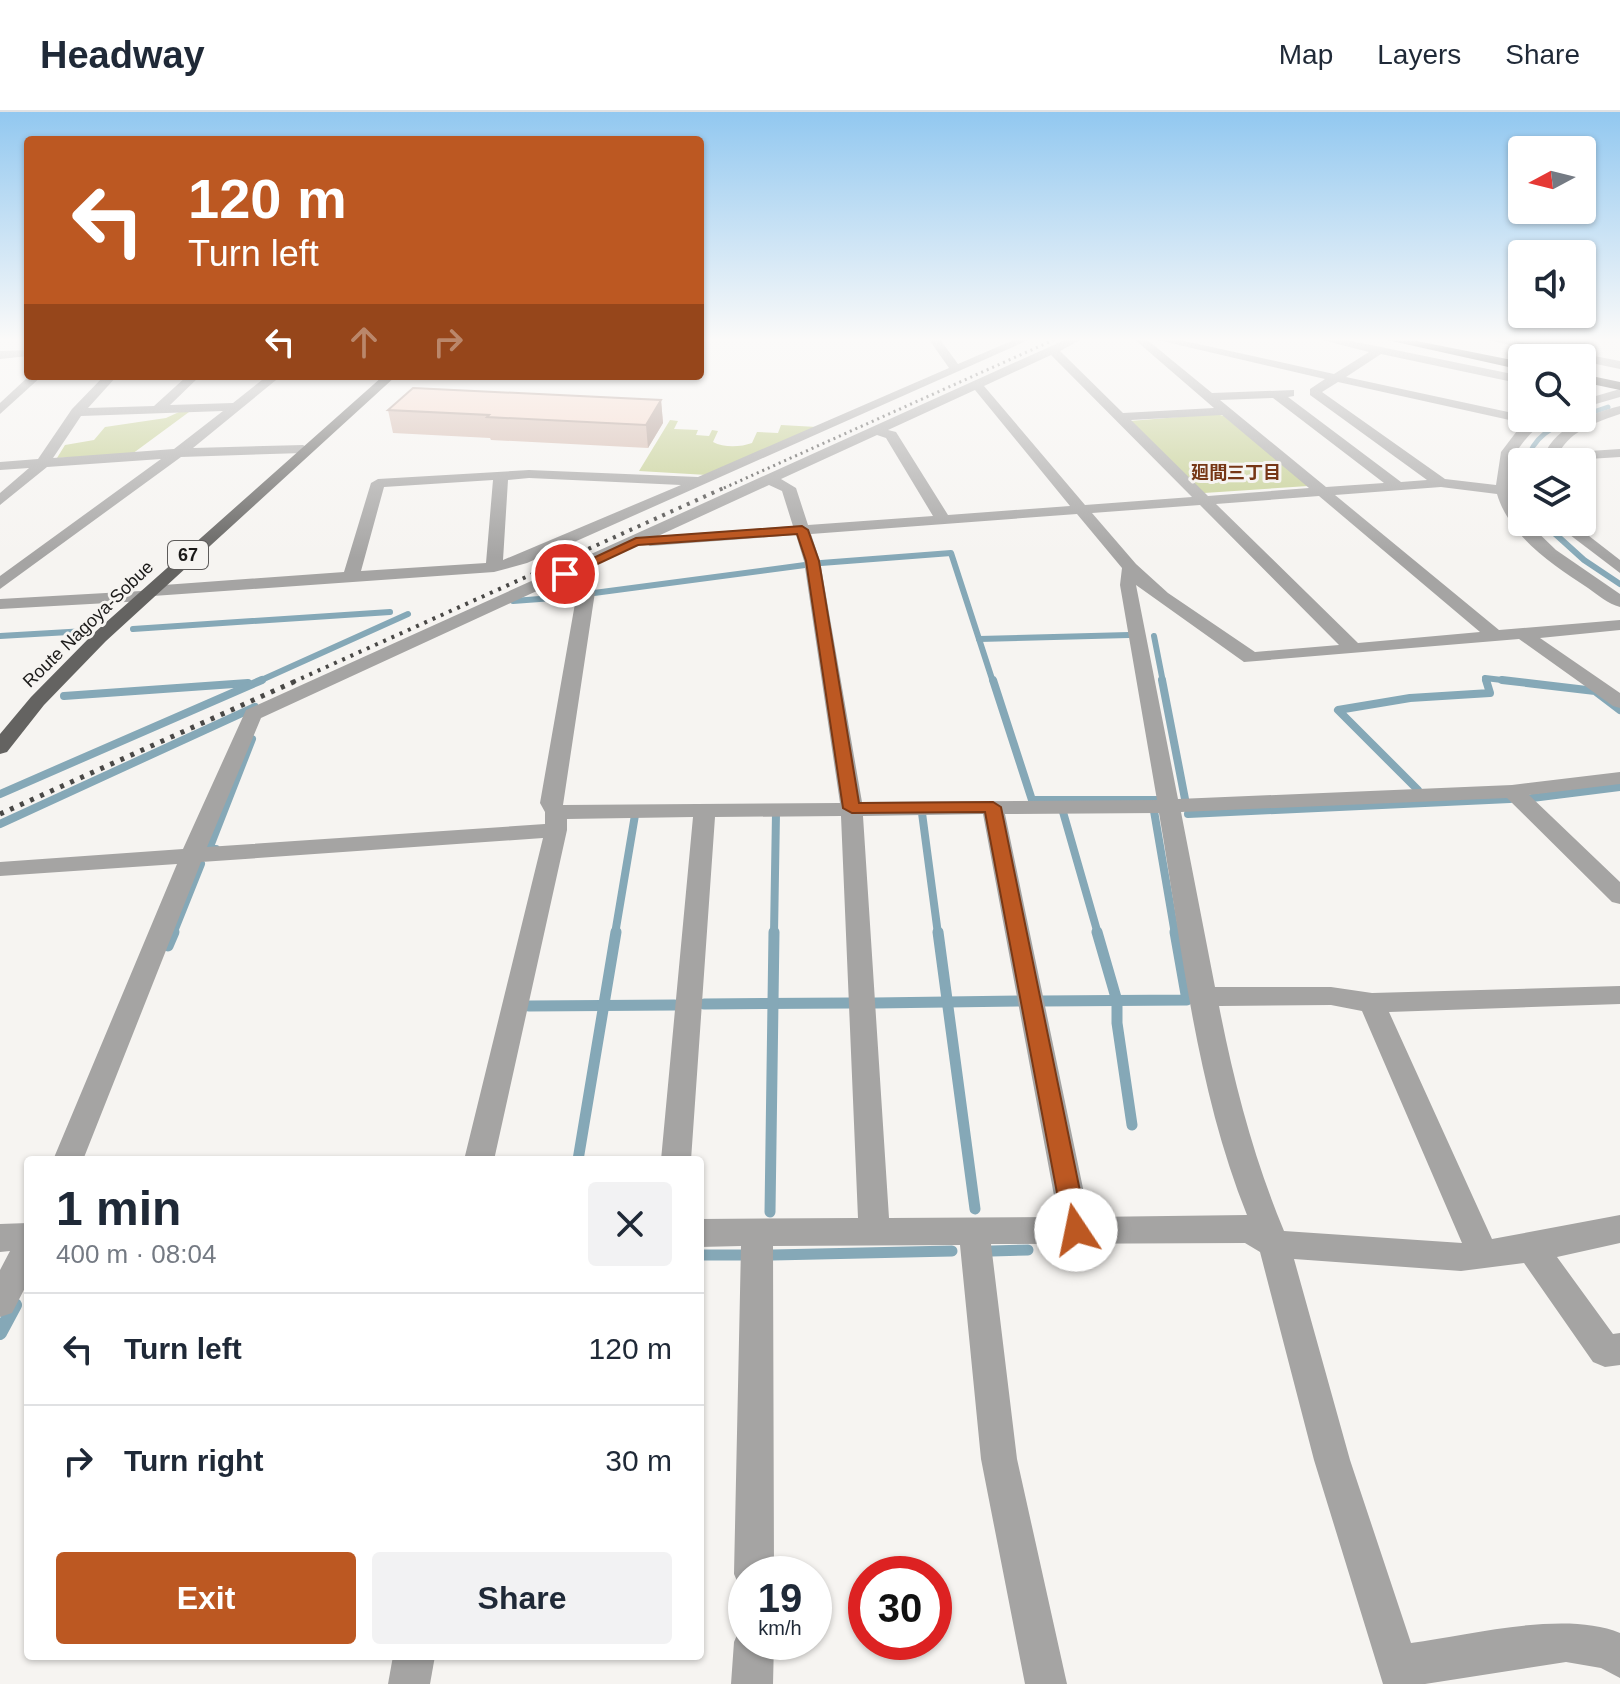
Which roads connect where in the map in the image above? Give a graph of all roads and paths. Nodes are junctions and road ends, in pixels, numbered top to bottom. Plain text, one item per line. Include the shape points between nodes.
1 (103, 411) edge
2 (230, 411) edge
3 (348, 411) edge
4 (860, 411) edge
5 (920, 411) edge
6 (998, 411) edge
7 (1114, 411) edge
8 (1218, 411) edge
9 (1224, 411) edge
10 (1299, 411) edge
11 (1341, 411) edge
12 (1616, 411) edge
13 (77, 412) joint
14 (1120, 417) junction
15 (877, 431) junction
16 (1525, 432) edge
17 (1510, 448) edge
18 (1553, 448) edge
19 (303, 449) junction
20 (178, 453) junction
21 (1620, 453) edge
22 (1596, 455) edge
23 (42, 464) junction
24 (0, 466) edge
25 (501, 475) junction
26 (770, 480) junction
27 (703, 481) junction
28 (1441, 483) junction
29 (1508, 486) edge
30 (1399, 487) junction
31 (1322, 492) junction
32 (0, 501) edge
33 (1204, 501) junction
34 (1078, 510) junction
35 (943, 519) junction
36 (802, 530) junction
37 (1532, 536) edge
38 (1576, 536) edge
39 (636, 542) junction
40 (494, 567) junction
41 (1130, 568) junction
42 (1620, 568) edge
43 (351, 577) junction
44 (0, 584) edge
45 (586, 592) dead end
46 (147, 594) junction
47 (1620, 602) edge
48 (0, 604) edge
49 (1620, 625) edge
50 (1523, 634) junction
51 (1495, 636) junction
52 (1354, 649) junction
53 (1620, 702) edge
54 (0, 748) edge
55 (1620, 778) edge
56 (1512, 791) junction
57 (1167, 806) junction
58 (993, 807) junction
59 (852, 808) junction
60 (705, 810) junction
61 (556, 821) junction
62 (192, 855) junction
63 (0, 869) edge
64 (1620, 896) edge
65 (1620, 995) edge
66 (1204, 997) junction
67 (1372, 1003) junction
68 (70, 1156) edge
69 (480, 1156) edge
70 (676, 1156) edge
71 (1620, 1229) edge
72 (1076, 1230) junction
73 (974, 1231) junction
74 (757, 1232) junction
75 (874, 1232) junction
76 (704, 1233) edge
77 (24, 1237) edge
78 (0, 1238) edge
79 (1274, 1244) junction
80 (1532, 1248) junction
81 (1484, 1256) junction
82 (24, 1257) edge
83 (0, 1302) edge
84 (1620, 1349) edge
85 (754, 1556) edge
86 (1620, 1657) edge
87 (413, 1660) edge
88 (753, 1660) edge
89 (1401, 1675) edge
90 (409, 1684) edge
91 (752, 1684) edge
92 (1046, 1684) edge

1 - 13 street
2 - 20 street
3 - 19 main road, Route Nagoya-Sobue / 67
4 - 27 street
5 - 15 street
6 - 34 street
7 - 14 street
8 - 14 street
9 - 31 street
10 - 30 street
11 - 28 street
12 - 18 street via 1574,427
13 - 23 street
14 - 33 street
15 - 26 street
15 - 35 street via 891,435
16 - 17 street
19 - 20 street
19 - 46 main road, Route Nagoya-Sobue / 67
20 - 23 street
20 - 44 street
21 - 22 street
23 - 24 street
23 - 32 street
25 - 27 street
25 - 40 street
25 - 43 street via 378,483
26 - 36 street via 789,488
26 - 39 street
27 - 40 street
28 - 29 street
28 - 30 street
30 - 31 street
31 - 33 street
31 - 51 street
33 - 34 street
33 - 52 street
34 - 35 street
34 - 41 street
35 - 36 street
36 - 39 street
36 - 59 street via 812,561
37 - 47 street
38 - 42 street
39 - 62 street via 253,714
40 - 43 street
41 - 52 street via 1162,597 1251,658
41 - 57 street via 1128,585
43 - 46 street
45 - 61 street via 551,803
46 - 48 street
46 - 54 main road, Route Nagoya-Sobue / 67 via 27,711
49 - 50 street
50 - 51 street
50 - 53 street
51 - 52 street
55 - 56 street
56 - 57 street
56 - 64 street
57 - 58 street
57 - 66 street
58 - 59 street
58 - 72 street
59 - 60 street
59 - 75 street
60 - 61 street
60 - 70 street
61 - 62 street
61 - 69 street
62 - 63 street
62 - 68 street
65 - 67 street
66 - 67 street via 1331,996
66 - 79 street via 1247,1178
67 - 81 street
71 - 80 street
72 - 73 street
72 - 79 street via 1250,1229
73 - 75 street
73 - 92 street via 999,1459
74 - 75 street
74 - 76 street
74 - 85 street
77 - 78 street
79 - 81 street
79 - 89 street via 1332,1460
80 - 81 street
80 - 84 street via 1605,1351
82 - 83 street
86 - 89 street via 1610,1649 1566,1642
87 - 90 street
88 - 91 street

